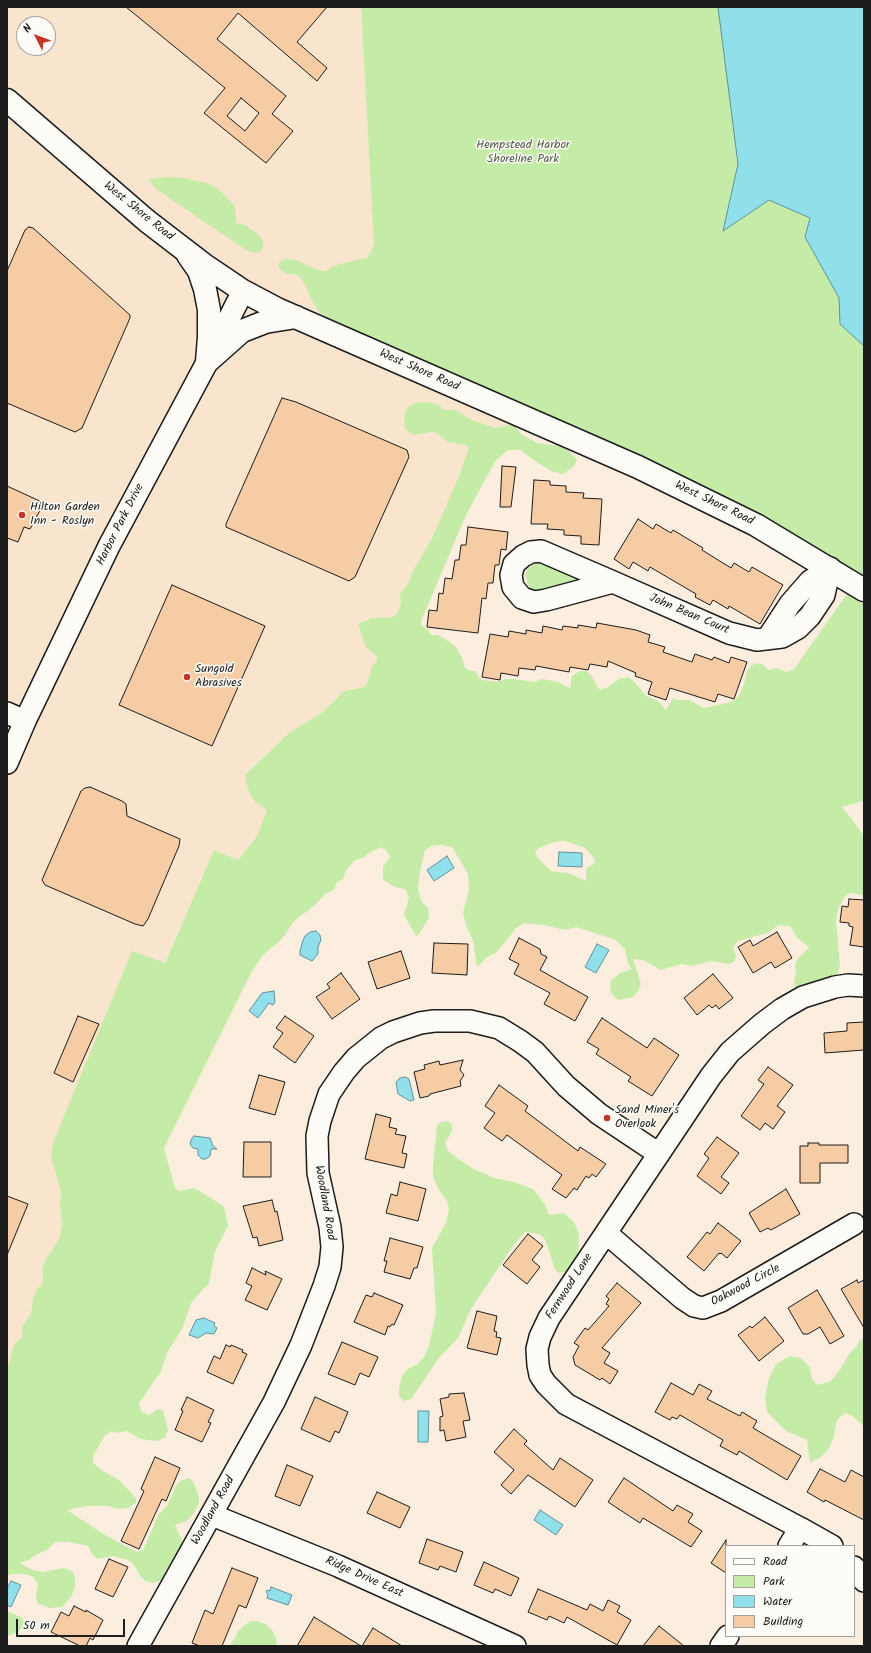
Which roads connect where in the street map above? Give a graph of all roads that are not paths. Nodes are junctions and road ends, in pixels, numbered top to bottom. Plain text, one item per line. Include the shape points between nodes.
1 (7, 100) edge
2 (184, 249) junction
3 (243, 291) junction
4 (296, 317) junction
5 (207, 362) junction
6 (830, 568) junction
7 (613, 582) dead end
8 (864, 590) edge
9 (16, 717) edge
10 (7, 763) edge
11 (864, 986) edge
12 (659, 1154) junction
13 (854, 1224) dead end
14 (606, 1233) junction
15 (212, 1515) junction
16 (800, 1528) junction
17 (790, 1545) edge
18 (830, 1545) edge
19 (855, 1568) edge
20 (864, 1581) edge
21 (727, 1637) edge
22 (138, 1646) edge
23 (515, 1646) edge
24 (721, 1646) edge

1 - 2 main road, West Shore Road via 110,190
2 - 3 main road, West Shore Road
2 - 5 main road via 199,271 205,289 209,310
3 - 4 main road, West Shore Road
3 - 5 street, Harbor Park Drive
4 - 5 main road via 265,322 242,331
4 - 6 main road, West Shore Road via 638,467 756,524
5 - 9 street, Harbor Park Drive
6 - 7 street, John Bean Court via 810,581 790,604 767,639 746,638 729,632
6 - 8 main road, West Shore Road
9 - 10 street, Harbor Park Drive
11 - 12 street, Fernwood Lane via 848,985 811,994 794,1002 762,1024 721,1063
12 - 14 street, Fernwood Lane
12 - 15 street, Woodland Road via 599,1114 566,1086 535,1052 499,1028 470,1021 434,1021 393,1032 370,1046 356,1058 335,1086 320,1120 317,1136 318,1173 332,1247 330,1267 324,1286 301,1346 274,1402
13 - 14 street, Oakwood Circle via 721,1301 703,1308 694,1306 682,1298
14 - 16 street, Fernwood Lane via 549,1318 540,1336 537,1349 538,1365 546,1384 566,1404 580,1413
15 - 22 street, Woodland Road
15 - 23 street, Ridge Drive East via 338,1566
16 - 17 street
16 - 18 street, Fernwood Lane
19 - 20 street
21 - 24 street

